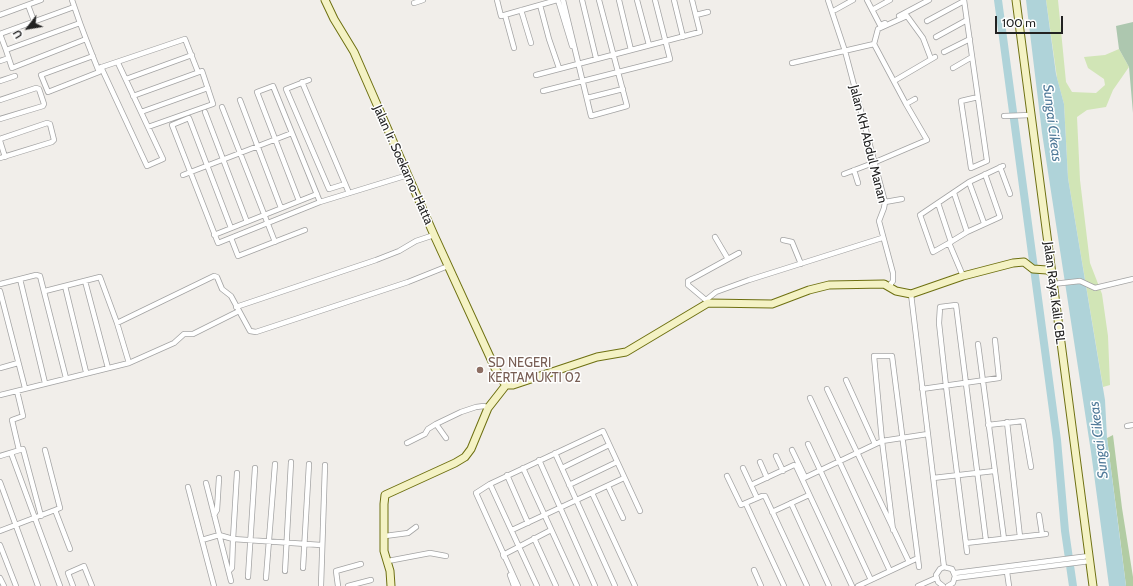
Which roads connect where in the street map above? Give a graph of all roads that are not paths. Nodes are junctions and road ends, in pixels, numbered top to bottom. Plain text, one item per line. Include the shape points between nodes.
1 (41, 0) edge
2 (72, 0) edge
3 (325, 0) edge
4 (423, 0) edge
5 (496, 0) edge
6 (557, 0) edge
7 (564, 0) edge
8 (582, 0) edge
9 (599, 0) edge
10 (619, 0) edge
11 (637, 0) edge
12 (655, 0) edge
13 (674, 0) edge
14 (692, 0) edge
15 (828, 0) edge
16 (853, 0) edge
17 (867, 0) edge
18 (890, 0) edge
19 (929, 0) edge
20 (1016, 0) edge
21 (964, 1) edge
22 (414, 3) dead end
23 (28, 4) junction
24 (540, 5) junction
25 (74, 7) junction
26 (521, 10) junction
27 (835, 10) dead end
28 (872, 10) junction
29 (708, 12) dead end
30 (0, 15) edge
31 (505, 15) junction
32 (696, 15) junction
33 (967, 20) junction
34 (34, 21) junction
35 (927, 22) dead end
36 (80, 23) junction
37 (0, 34) edge
38 (683, 36) junction
39 (936, 37) dead end
40 (86, 39) junction
41 (970, 39) junction
42 (666, 41) junction
43 (531, 42) dead end
44 (874, 44) junction
45 (649, 45) junction
46 (514, 48) dead end
47 (6, 50) junction
48 (631, 50) junction
49 (844, 51) junction
50 (944, 52) dead end
51 (613, 54) junction
52 (192, 55) junction
53 (93, 56) junction
54 (972, 57) junction
55 (596, 58) junction
56 (6, 59) dead end
57 (0, 61) edge
58 (792, 62) dead end
59 (118, 63) junction
60 (578, 63) junction
61 (99, 68) junction
62 (559, 68) junction
63 (953, 68) dead end
64 (198, 72) junction
65 (618, 72) junction
66 (536, 75) dead end
67 (15, 76) dead end
68 (126, 79) junction
69 (309, 80) dead end
70 (0, 81) edge
71 (583, 81) junction
72 (894, 81) junction
73 (302, 82) junction
74 (208, 88) junction
75 (623, 89) junction
76 (543, 91) dead end
77 (133, 96) junction
78 (978, 97) junction
79 (587, 98) junction
80 (915, 99) dead end
81 (0, 100) edge
82 (240, 100) dead end
83 (906, 104) junction
84 (222, 107) dead end
85 (141, 112) junction
86 (205, 112) dead end
87 (1004, 116) dead end
88 (1031, 116) junction
89 (0, 119) edge
90 (148, 128) junction
91 (292, 133) junction
92 (0, 140) edge
93 (275, 140) junction
94 (258, 146) junction
95 (240, 153) junction
96 (2, 158) edge
97 (224, 160) junction
98 (873, 163) junction
99 (207, 166) junction
100 (854, 170) junction
101 (190, 172) junction
102 (844, 174) dead end
103 (985, 174) junction
104 (183, 175) dead end
105 (408, 175) junction
106 (970, 182) junction
107 (858, 183) dead end
108 (345, 184) junction
109 (349, 193) junction
110 (954, 193) junction
111 (317, 194) junction
112 (1010, 194) dead end
113 (902, 199) dead end
114 (299, 201) junction
115 (320, 202) junction
116 (885, 202) junction
117 (938, 203) junction
118 (281, 208) junction
119 (264, 215) junction
120 (247, 222) junction
121 (267, 223) junction
122 (984, 223) junction
123 (231, 228) junction
124 (305, 230) dead end
125 (967, 232) junction
126 (214, 235) junction
127 (434, 235) junction
128 (715, 237) dead end
129 (231, 238) junction
130 (882, 238) junction
131 (783, 240) dead end
132 (275, 242) junction
133 (950, 242) junction
134 (739, 253) dead end
135 (728, 259) junction
136 (801, 264) junction
137 (448, 266) junction
138 (1052, 273) junction
139 (963, 276) junction
140 (1133, 279) edge
141 (20, 280) junction
142 (85, 281) junction
143 (0, 284) edge
144 (1055, 284) junction
145 (65, 286) junction
146 (890, 288) junction
147 (0, 291) edge
148 (45, 292) junction
149 (911, 294) junction
150 (705, 303) junction
151 (236, 306) junction
152 (239, 311) junction
153 (117, 323) junction
154 (995, 340) dead end
155 (978, 344) dead end
156 (18, 363) junction
157 (129, 363) junction
158 (0, 368) edge
159 (108, 368) junction
160 (86, 372) junction
161 (66, 378) junction
162 (846, 380) dead end
163 (982, 381) junction
164 (45, 383) junction
165 (966, 384) junction
166 (506, 385) junction
167 (946, 386) junction
168 (25, 388) junction
169 (827, 389) dead end
170 (922, 389) junction
171 (17, 391) junction
172 (0, 395) edge
173 (810, 398) dead end
174 (488, 408) junction
175 (1007, 422) junction
176 (436, 424) junction
177 (988, 424) junction
178 (1133, 425) edge
179 (1127, 426) dead end
180 (928, 434) junction
181 (904, 437) junction
182 (446, 438) dead end
183 (882, 441) junction
184 (406, 443) dead end
185 (808, 444) dead end
186 (875, 444) junction
187 (609, 446) junction
188 (19, 450) junction
189 (45, 450) dead end
190 (792, 450) dead end
191 (11, 453) junction
192 (555, 453) junction
193 (857, 453) junction
194 (0, 456) edge
195 (776, 456) dead end
196 (539, 460) junction
197 (839, 461) junction
198 (291, 462) dead end
199 (617, 462) junction
200 (760, 462) dead end
201 (275, 464) dead end
202 (309, 464) dead end
203 (325, 465) dead end
204 (1031, 467) dead end
205 (255, 468) dead end
206 (523, 468) junction
207 (562, 468) junction
208 (743, 468) dead end
209 (820, 470) junction
210 (783, 471) junction
211 (994, 471) junction
212 (237, 473) dead end
213 (977, 473) junction
214 (507, 475) junction
215 (726, 476) dead end
216 (958, 476) junction
217 (219, 478) dead end
218 (624, 478) junction
219 (767, 478) junction
220 (803, 478) junction
221 (933, 478) junction
222 (0, 482) edge
223 (206, 483) dead end
224 (490, 484) junction
225 (569, 485) junction
226 (751, 485) junction
227 (608, 486) junction
228 (188, 487) dead end
229 (592, 493) junction
230 (809, 495) junction
231 (757, 498) junction
232 (576, 501) junction
233 (791, 503) junction
234 (746, 504) junction
235 (560, 509) junction
236 (55, 510) junction
237 (640, 511) dead end
238 (772, 512) junction
239 (214, 515) junction
240 (1040, 515) dead end
241 (41, 516) junction
242 (544, 516) junction
243 (35, 518) junction
244 (623, 518) dead end
245 (528, 523) junction
246 (16, 525) junction
247 (416, 528) dead end
248 (512, 530) junction
249 (551, 530) junction
250 (894, 530) junction
251 (0, 531) edge
252 (219, 535) junction
253 (385, 536) junction
254 (1020, 537) junction
255 (534, 538) junction
256 (1004, 539) junction
257 (202, 540) junction
258 (233, 540) junction
259 (251, 540) junction
260 (986, 541) junction
261 (269, 542) junction
262 (287, 543) junction
263 (966, 543) junction
264 (304, 544) junction
265 (0, 545) edge
266 (321, 545) junction
267 (519, 546) junction
268 (70, 549) dead end
269 (968, 552) dead end
270 (503, 555) junction
271 (446, 556) dead end
272 (918, 558) junction
273 (1089, 559) junction
274 (388, 561) junction
275 (1049, 561) junction
276 (909, 562) junction
277 (361, 564) dead end
278 (1050, 566) junction
279 (944, 567) junction
280 (303, 568) dead end
281 (919, 568) dead end
282 (754, 570) dead end
283 (229, 571) junction
284 (285, 571) dead end
285 (890, 571) junction
286 (1007, 572) junction
287 (955, 576) junction
288 (248, 577) dead end
289 (0, 578) edge
290 (266, 578) dead end
291 (936, 578) junction
292 (371, 580) dead end
293 (871, 580) junction
294 (231, 581) dead end
295 (939, 585) edge
296 (4, 586) edge
297 (16, 586) edge
298 (38, 586) edge
299 (60, 586) edge
300 (73, 586) edge
301 (92, 586) edge
302 (214, 586) edge
303 (320, 586) edge
304 (338, 586) edge
305 (348, 586) edge
306 (391, 586) edge
307 (514, 586) edge
308 (518, 586) edge
309 (537, 586) edge
310 (556, 586) edge
311 (577, 586) edge
312 (595, 586) edge
313 (615, 586) edge
314 (634, 586) edge
315 (761, 586) edge
316 (784, 586) edge
317 (807, 586) edge
318 (829, 586) edge
319 (852, 586) edge
320 (858, 586) edge
321 (918, 586) edge
322 (948, 586) edge
323 (1009, 586) edge
324 (1092, 586) edge

1 - 23 street
2 - 25 street
3 - 105 main road, Jalan Ir. Soekarno-Hatta via 354,52
4 - 22 street
5 - 31 street via 501,16
6 - 24 street
6 - 60 street
7 - 60 street
8 - 55 street
9 - 51 street
10 - 48 street
11 - 45 street
12 - 42 street
13 - 38 street
14 - 32 street
15 - 49 street, Jalan KH Abdul Manan
16 - 27 street
17 - 28 street
18 - 28 street
19 - 28 street via 880,26
20 - 88 main road, Jalan Raya Kali CBL
21 - 33 street
21 - 35 street
23 - 30 street
23 - 34 street
24 - 26 street
24 - 62 street
25 - 34 street
25 - 36 street
26 - 31 street
26 - 43 street
29 - 32 street
31 - 46 street
32 - 38 street via 700,32
33 - 39 street
33 - 41 street
34 - 37 street
36 - 40 street
36 - 47 street
37 - 47 street
38 - 42 street
40 - 47 street via 12,68
40 - 53 street
41 - 50 street
41 - 54 street
42 - 45 street
42 - 65 street via 670,59
44 - 49 street
44 - 72 street
44 - 72 street via 878,29 907,16 923,38 933,58
45 - 48 street
48 - 51 street
49 - 58 street
49 - 98 street, Jalan KH Abdul Manan
51 - 55 street
51 - 65 street
52 - 59 street via 186,39
52 - 64 street
52 - 68 street
53 - 61 street
53 - 61 street via 41,75 48,92 99,72
54 - 63 street
54 - 78 street
55 - 60 street
56 - 57 street
59 - 61 street
59 - 68 street
60 - 62 street
60 - 71 street
61 - 90 street via 147,166 163,159
62 - 66 street
64 - 74 street via 202,71
64 - 77 street
65 - 71 street
65 - 75 street
67 - 70 street
68 - 77 street
69 - 73 street
71 - 76 street
71 - 79 street
72 - 83 street
73 - 108 street
73 - 108 street via 286,89 329,189
74 - 85 street
74 - 90 street via 213,104
75 - 79 street
75 - 79 street via 627,106 591,116
77 - 85 street
78 - 78 street via 961,100 971,168 987,160
80 - 83 street
81 - 89 street via 36,88 39,89 44,104
82 - 94 street
83 - 98 street via 927,140
84 - 95 street
85 - 90 street
86 - 97 street
87 - 88 street
88 - 138 main road, Jalan Raya Kali CBL
91 - 93 street
91 - 93 street via 273,86 257,92
91 - 111 street
92 - 96 street
92 - 96 street via 47,123 50,124 54,140
93 - 94 street
93 - 114 street
94 - 95 street
94 - 118 street
95 - 97 street
95 - 119 street
97 - 99 street
97 - 120 street
98 - 100 street
98 - 116 street, Jalan KH Abdul Manan
99 - 101 street
99 - 101 street via 189,118 172,125
99 - 123 street
100 - 102 street
100 - 107 street
101 - 104 street
101 - 126 street
103 - 106 street
103 - 112 street via 1001,167
103 - 122 street via 1000,216
105 - 109 street
105 - 127 main road, Jalan Ir. Soekarno-Hatta
106 - 110 street
106 - 122 street
108 - 109 street
109 - 115 street
110 - 117 street
110 - 125 street
111 - 114 street
111 - 115 street
113 - 116 street
114 - 118 street
115 - 121 street
116 - 130 street, Jalan KH Abdul Manan via 878,221
117 - 133 street
117 - 133 street via 920,215 933,252
118 - 119 street
119 - 120 street
119 - 121 street
120 - 123 street
121 - 129 street
121 - 132 street
122 - 125 street
123 - 126 street
124 - 132 street
125 - 133 street
126 - 129 street via 218,243
127 - 137 main road, Jalan Ir. Soekarno-Hatta
127 - 151 street via 416,241 399,252
128 - 135 street
129 - 132 street via 238,256
130 - 136 street
130 - 146 street, Jalan KH Abdul Manan via 893,273
131 - 136 street via 792,242
133 - 139 street
134 - 135 street
135 - 150 street via 687,282
136 - 150 street via 716,292
137 - 152 street via 408,282 256,332 250,331
137 - 166 main road, Jalan Ir. Soekarno-Hatta via 479,335
138 - 139 main road via 1033,269 1024,262
138 - 144 main road, Jalan Raya Kali CBL
139 - 149 main road
140 - 144 street via 1095,288 1080,281
141 - 143 street
141 - 148 street via 39,276
141 - 164 street
142 - 145 street
142 - 153 street via 100,277
142 - 159 street
144 - 273 main road, Jalan Raya Kali CBL
145 - 148 street
145 - 160 street
146 - 149 main road
146 - 150 main road via 884,284 829,285 768,305
147 - 156 street
148 - 161 street
149 - 170 street
150 - 166 main road via 626,352
151 - 152 street
151 - 153 street via 214,276
152 - 157 street via 192,334 184,334 174,343
153 - 157 street
154 - 163 street via 1000,376 998,379
155 - 163 street
156 - 158 street
156 - 168 street
157 - 159 street
159 - 160 street
160 - 161 street
161 - 164 street
162 - 186 street
163 - 165 street
163 - 177 street
164 - 168 street
165 - 167 street
165 - 167 street via 956,305 940,307 939,321
165 - 213 street
166 - 174 main road
167 - 170 street
167 - 216 street
168 - 171 street
169 - 193 street
170 - 180 street
171 - 172 street via 11,390
171 - 188 street via 23,416 12,420
173 - 197 street
174 - 176 street via 476,407
174 - 253 main road via 471,449 465,457 385,495
175 - 177 street
175 - 204 street via 1023,422
175 - 254 street
176 - 182 street
176 - 184 street via 425,434
177 - 211 street
178 - 179 street
180 - 181 street
180 - 221 street
181 - 183 street
181 - 183 street via 892,356 874,356
181 - 272 street
183 - 186 street
183 - 250 street
185 - 209 street
186 - 193 street
187 - 192 street via 603,431
187 - 199 street
187 - 207 street
188 - 191 street
188 - 241 street via 23,449
189 - 236 street via 60,508
190 - 220 street
191 - 194 street
191 - 243 street
192 - 196 street
192 - 207 street
193 - 197 street
193 - 250 street
195 - 210 street
196 - 206 street
196 - 235 street
197 - 209 street
197 - 285 street
198 - 262 street
199 - 218 street
199 - 225 street
200 - 219 street
201 - 261 street
202 - 264 street
203 - 266 street
205 - 259 street
206 - 214 street
206 - 242 street
207 - 225 street
208 - 226 street
209 - 220 street
209 - 293 street
210 - 219 street
210 - 220 street via 795,466
211 - 213 street
211 - 256 street
212 - 258 street
213 - 216 street
213 - 260 street
214 - 224 street
214 - 245 street
215 - 234 street via 740,505
216 - 221 street
216 - 263 street
217 - 239 street via 217,510
218 - 227 street
218 - 237 street
219 - 226 street
220 - 230 street
221 - 279 street
222 - 246 street
223 - 239 street
224 - 248 street
224 - 270 street via 476,493
225 - 232 street
226 - 231 street
227 - 229 street
227 - 244 street
228 - 257 street
229 - 232 street
229 - 314 street
230 - 233 street
230 - 319 street
231 - 234 street
231 - 238 street via 765,496
232 - 235 street
232 - 313 street
233 - 238 street
233 - 318 street
234 - 316 street
235 - 242 street
235 - 312 street
236 - 241 street
236 - 268 street
238 - 317 street
239 - 252 street
240 - 254 street via 1044,534
241 - 243 street
242 - 245 street
242 - 249 street
243 - 246 street
243 - 299 street
245 - 248 street
246 - 251 street
246 - 298 street
247 - 253 street via 408,533
248 - 267 street
249 - 255 street
249 - 311 street
250 - 276 street
252 - 257 street
252 - 258 street
252 - 283 street
253 - 274 main road via 384,551
254 - 256 street
255 - 267 street
255 - 310 street
256 - 260 street
257 - 302 street
258 - 259 street
258 - 283 street via 232,568
259 - 261 street
259 - 288 street
260 - 263 street
261 - 262 street
261 - 290 street
262 - 264 street
262 - 284 street
263 - 269 street
264 - 266 street
264 - 280 street
265 - 297 street
266 - 303 street
267 - 270 street
267 - 309 street
270 - 307 street
270 - 308 street
271 - 274 street via 430,553
272 - 276 street
272 - 281 street
273 - 275 street
273 - 278 street
273 - 324 main road, Jalan Raya Kali CBL
274 - 306 main road
275 - 278 street
275 - 287 street
276 - 285 street
277 - 304 street via 336,571
278 - 286 street
279 - 287 street via 952,569
279 - 291 street via 938,571
282 - 315 street
283 - 294 street
285 - 293 street
286 - 287 street
286 - 323 street
287 - 322 street via 953,583
289 - 296 street
291 - 295 street
291 - 321 street
292 - 305 street
293 - 320 street
300 - 301 street via 68,573 84,566

